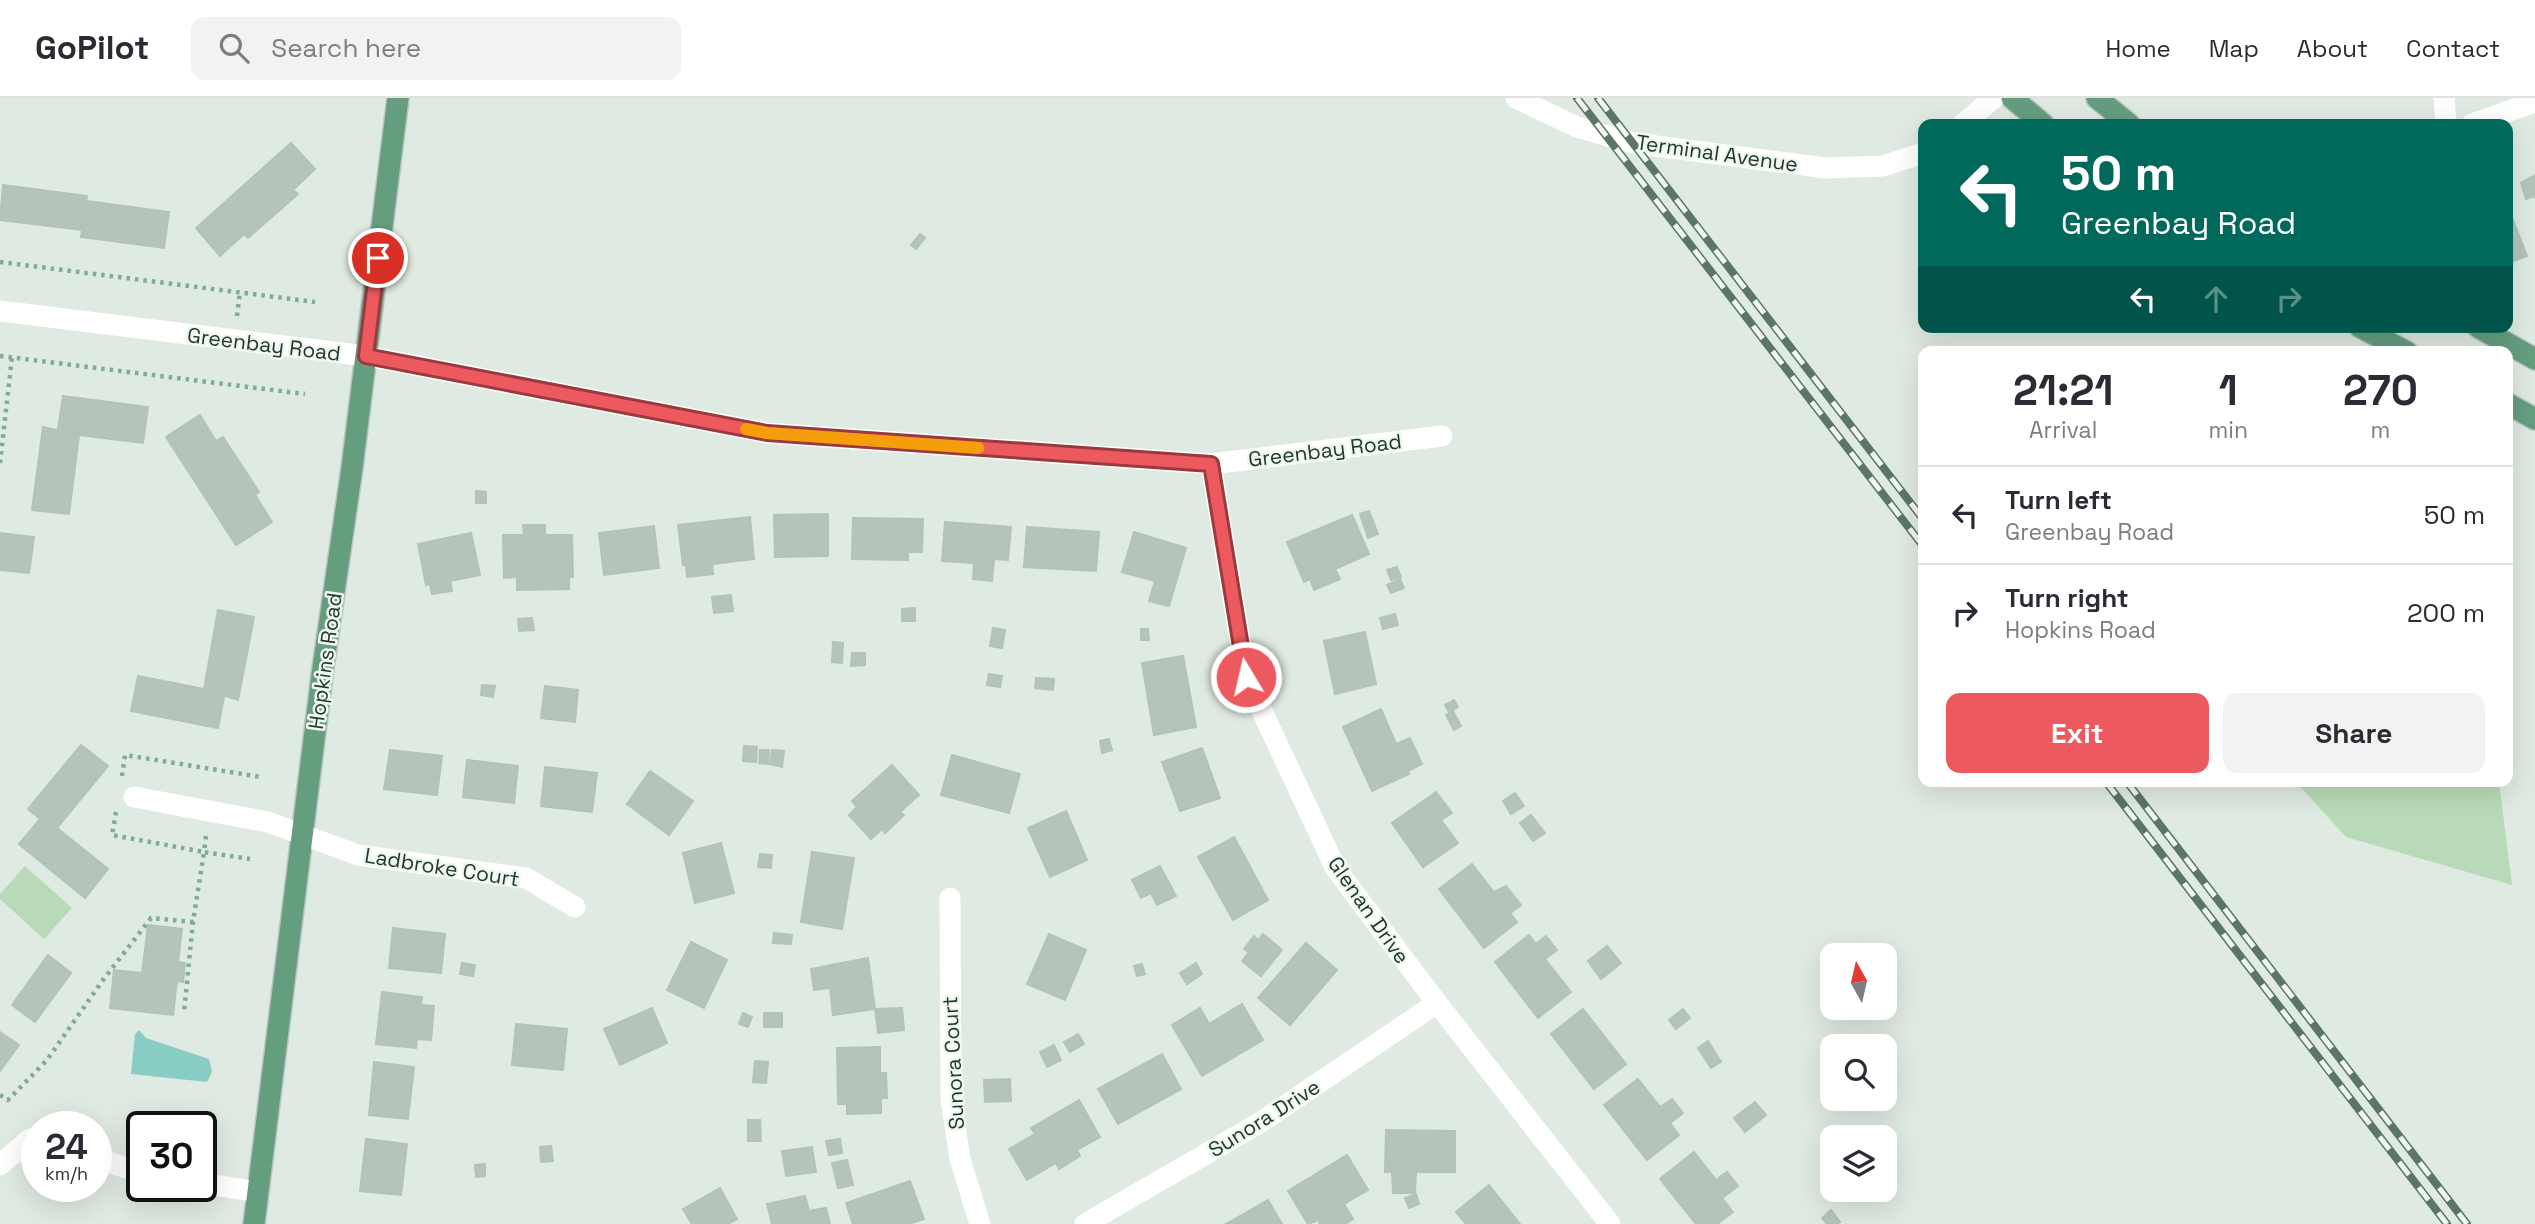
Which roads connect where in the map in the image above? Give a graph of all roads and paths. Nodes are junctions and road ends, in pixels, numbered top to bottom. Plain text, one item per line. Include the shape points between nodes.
1 (398, 98) edge
2 (1516, 98) edge
3 (1994, 98) edge
4 (2012, 98) edge
5 (2097, 98) edge
6 (2444, 98) edge
7 (2535, 102) edge
8 (1970, 119) edge
9 (2037, 119) edge
10 (2123, 119) edge
11 (2446, 119) edge
12 (2486, 119) edge
13 (1918, 159) edge
14 (0, 262) edge
15 (240, 292) junction
16 (315, 302) dead end
17 (0, 311) edge
18 (237, 320) dead end
19 (2371, 333) edge
20 (2489, 333) edge
21 (2396, 346) edge
22 (2512, 346) edge
23 (2513, 347) edge
24 (0, 356) edge
25 (366, 356) junction
26 (12, 357) junction
27 (2535, 359) edge
28 (305, 394) dead end
29 (2513, 407) edge
30 (2535, 419) edge
31 (1442, 436) dead end
32 (0, 463) edge
33 (1211, 464) junction
34 (261, 777) dead end
35 (123, 796) junction
36 (207, 829) dead end
37 (304, 835) junction
38 (204, 852) junction
39 (250, 859) dead end
40 (950, 898) dead end
41 (575, 907) dead end
42 (192, 922) junction
43 (1437, 1003) junction
44 (184, 1013) dead end
45 (0, 1095) edge
46 (21, 1147) edge
47 (0, 1165) edge
48 (217, 1186) edge
49 (258, 1192) junction
50 (254, 1224) edge
51 (980, 1224) edge
52 (1085, 1224) edge
53 (1610, 1224) edge

1 - 25 main road, Hopkins Road
2 - 13 street, Terminal Avenue via 1577,127 1633,143 1826,168 1883,166
3 - 8 street
4 - 9 main road
5 - 10 main road
6 - 11 street
7 - 12 street
14 - 15 path
15 - 16 path
15 - 18 path
17 - 25 street, Greenbay Road
19 - 21 main road
20 - 22 main road
23 - 27 main road
24 - 26 path
25 - 33 street, Greenbay Road via 767,433
25 - 37 main road, Hopkins Road
26 - 28 path
26 - 32 path
29 - 30 main road
31 - 33 street, Greenbay Road
33 - 43 street, Glenan Drive via 1246,677 1336,869
34 - 35 path via 125,755
35 - 37 street, Ladbroke Court via 256,819
35 - 38 path via 112,835
36 - 38 path
37 - 41 street, Ladbroke Court via 358,855 526,878
37 - 49 main road, Hopkins Road
38 - 39 path
38 - 42 path
40 - 51 street, Sunora Court via 951,1099 960,1159
42 - 44 path
42 - 45 path via 151,918 47,1060 8,1100
43 - 52 street, Sunora Drive via 1261,1122
43 - 53 street, Glenan Drive
46 - 47 street
48 - 49 street
49 - 50 main road, Hopkins Road

